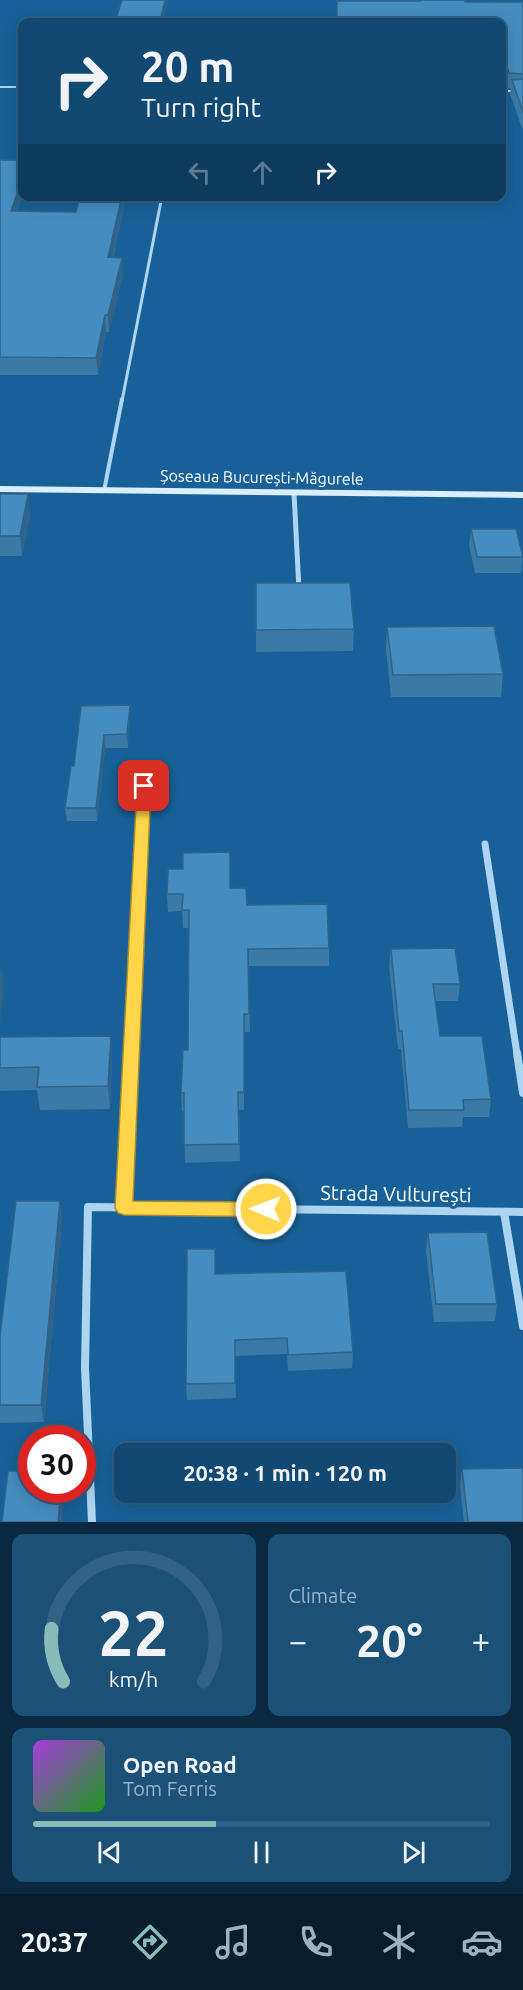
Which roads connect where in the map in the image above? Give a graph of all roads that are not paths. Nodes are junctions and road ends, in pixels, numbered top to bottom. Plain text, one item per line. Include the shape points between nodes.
1 (0, 87) edge
2 (18, 87) edge
3 (506, 91) edge
4 (523, 92) edge
5 (161, 201) edge
6 (0, 489) edge
7 (104, 491) junction
8 (294, 493) junction
9 (523, 495) edge
10 (299, 591) edge
11 (144, 786) dead end
12 (485, 844) dead end
13 (523, 1093) edge
14 (124, 1208) junction
15 (504, 1212) junction
16 (523, 1212) edge
17 (523, 1326) edge
18 (92, 1522) edge

1 - 2 lane
3 - 4 lane
5 - 7 lane
6 - 7 main road, Șoseaua București-Măgurele
7 - 8 main road, Șoseaua București-Măgurele
8 - 9 main road, Șoseaua București-Măgurele
8 - 10 street
11 - 14 street
12 - 13 street
14 - 15 street, Strada Vulturești
14 - 18 street, Strada Vulturești via 88,1207 85,1368
15 - 16 street, Strada Vulturești
15 - 17 street

